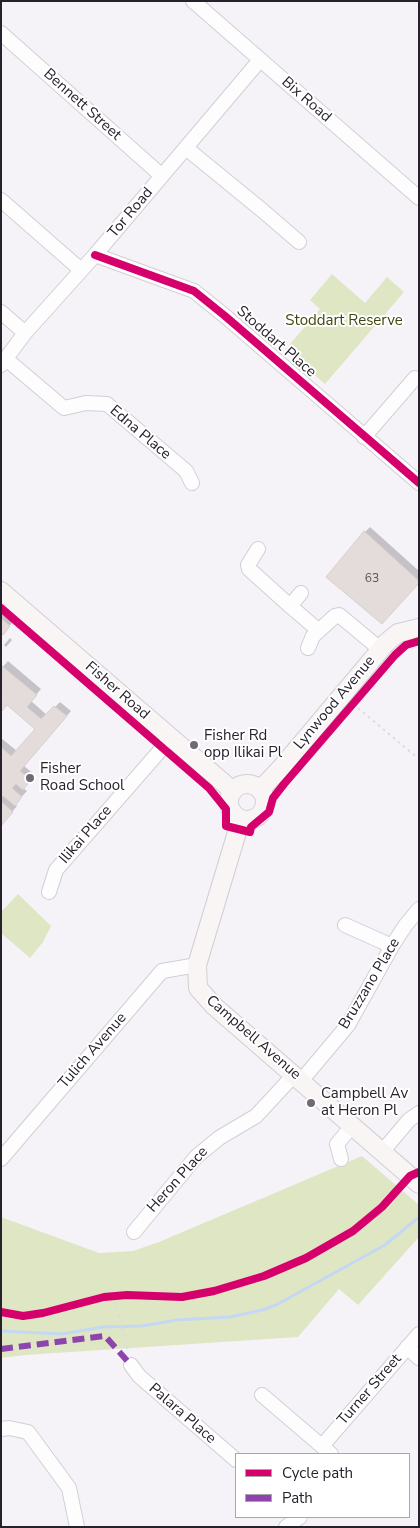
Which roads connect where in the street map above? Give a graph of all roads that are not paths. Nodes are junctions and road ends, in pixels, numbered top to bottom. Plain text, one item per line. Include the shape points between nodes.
1 (192, 1) edge
2 (1, 33) edge
3 (260, 60) junction
4 (186, 148) junction
5 (162, 176) junction
6 (419, 198) edge
7 (1, 200) edge
8 (299, 242) dead end
9 (95, 255) junction
10 (81, 270) junction
11 (1, 312) edge
12 (25, 334) junction
13 (4, 362) edge
14 (416, 378) dead end
15 (364, 437) junction
16 (192, 483) dead end
17 (419, 483) edge
18 (258, 549) dead end
19 (1, 591) edge
20 (301, 594) dead end
21 (290, 606) junction
22 (419, 628) edge
23 (318, 630) junction
24 (308, 648) dead end
25 (380, 649) junction
26 (171, 738) junction
27 (260, 790) junction
28 (233, 791) junction
29 (241, 819) junction
30 (49, 892) dead end
31 (419, 909) edge
32 (345, 924) dead end
33 (392, 946) junction
34 (197, 965) junction
35 (297, 1078) junction
36 (419, 1113) edge
37 (352, 1126) junction
38 (382, 1152) junction
39 (1, 1159) edge
40 (341, 1159) dead end
41 (419, 1184) edge
42 (134, 1232) dead end
43 (419, 1334) edge
44 (407, 1348) junction
45 (419, 1358) edge
46 (131, 1364) road end
47 (262, 1396) dead end
48 (1, 1429) edge
49 (327, 1450) edge
50 (235, 1459) edge
51 (299, 1518) edge
52 (77, 1527) edge
53 (286, 1527) edge

1 - 3 street, Bix Road
2 - 5 street, Bennett Street
3 - 4 street, Tor Road
3 - 6 street, Bix Road
4 - 5 street, Tor Road
4 - 8 street
5 - 9 street, Tor Road
7 - 10 street
9 - 10 street, Tor Road
9 - 15 street, Stoddart Place via 194,291
10 - 12 street, Tor Road
11 - 12 street
12 - 13 street, Tor Road
13 - 16 street, Edna Place via 64,408 86,403 107,404 186,471
14 - 15 street
15 - 17 street, Stoddart Place
18 - 21 street via 248,565 249,569
19 - 26 main road, Fisher Road
20 - 21 street
21 - 23 street
22 - 25 main road, Lynwood Avenue via 398,633
23 - 24 street
23 - 25 street via 339,615
25 - 27 main road, Lynwood Avenue
26 - 28 main road, Fisher Road
26 - 30 street, Ilikai Place via 56,870
27 - 28 main road via 249,784
27 - 29 main road via 265,800 262,812 252,819
28 - 29 main road via 229,800 231,809
29 - 34 main road, Campbell Avenue
31 - 33 street, Bruzzano Place
32 - 33 street
33 - 35 street, Bruzzano Place via 348,1025
34 - 35 main road, Campbell Avenue via 198,988 207,999
34 - 39 street, Tulich Avenue via 162,971
35 - 37 main road, Campbell Avenue
35 - 42 street, Heron Place via 256,1116 219,1138 196,1157
36 - 38 street
37 - 38 main road, Campbell Avenue
37 - 40 street via 338,1144
38 - 41 main road, Campbell Avenue
43 - 44 street, Turner Street
44 - 45 street
44 - 49 street, Turner Street
46 - 50 street, Palara Place via 139,1376
47 - 49 street
48 - 52 street via 28,1432 70,1488
51 - 53 street

